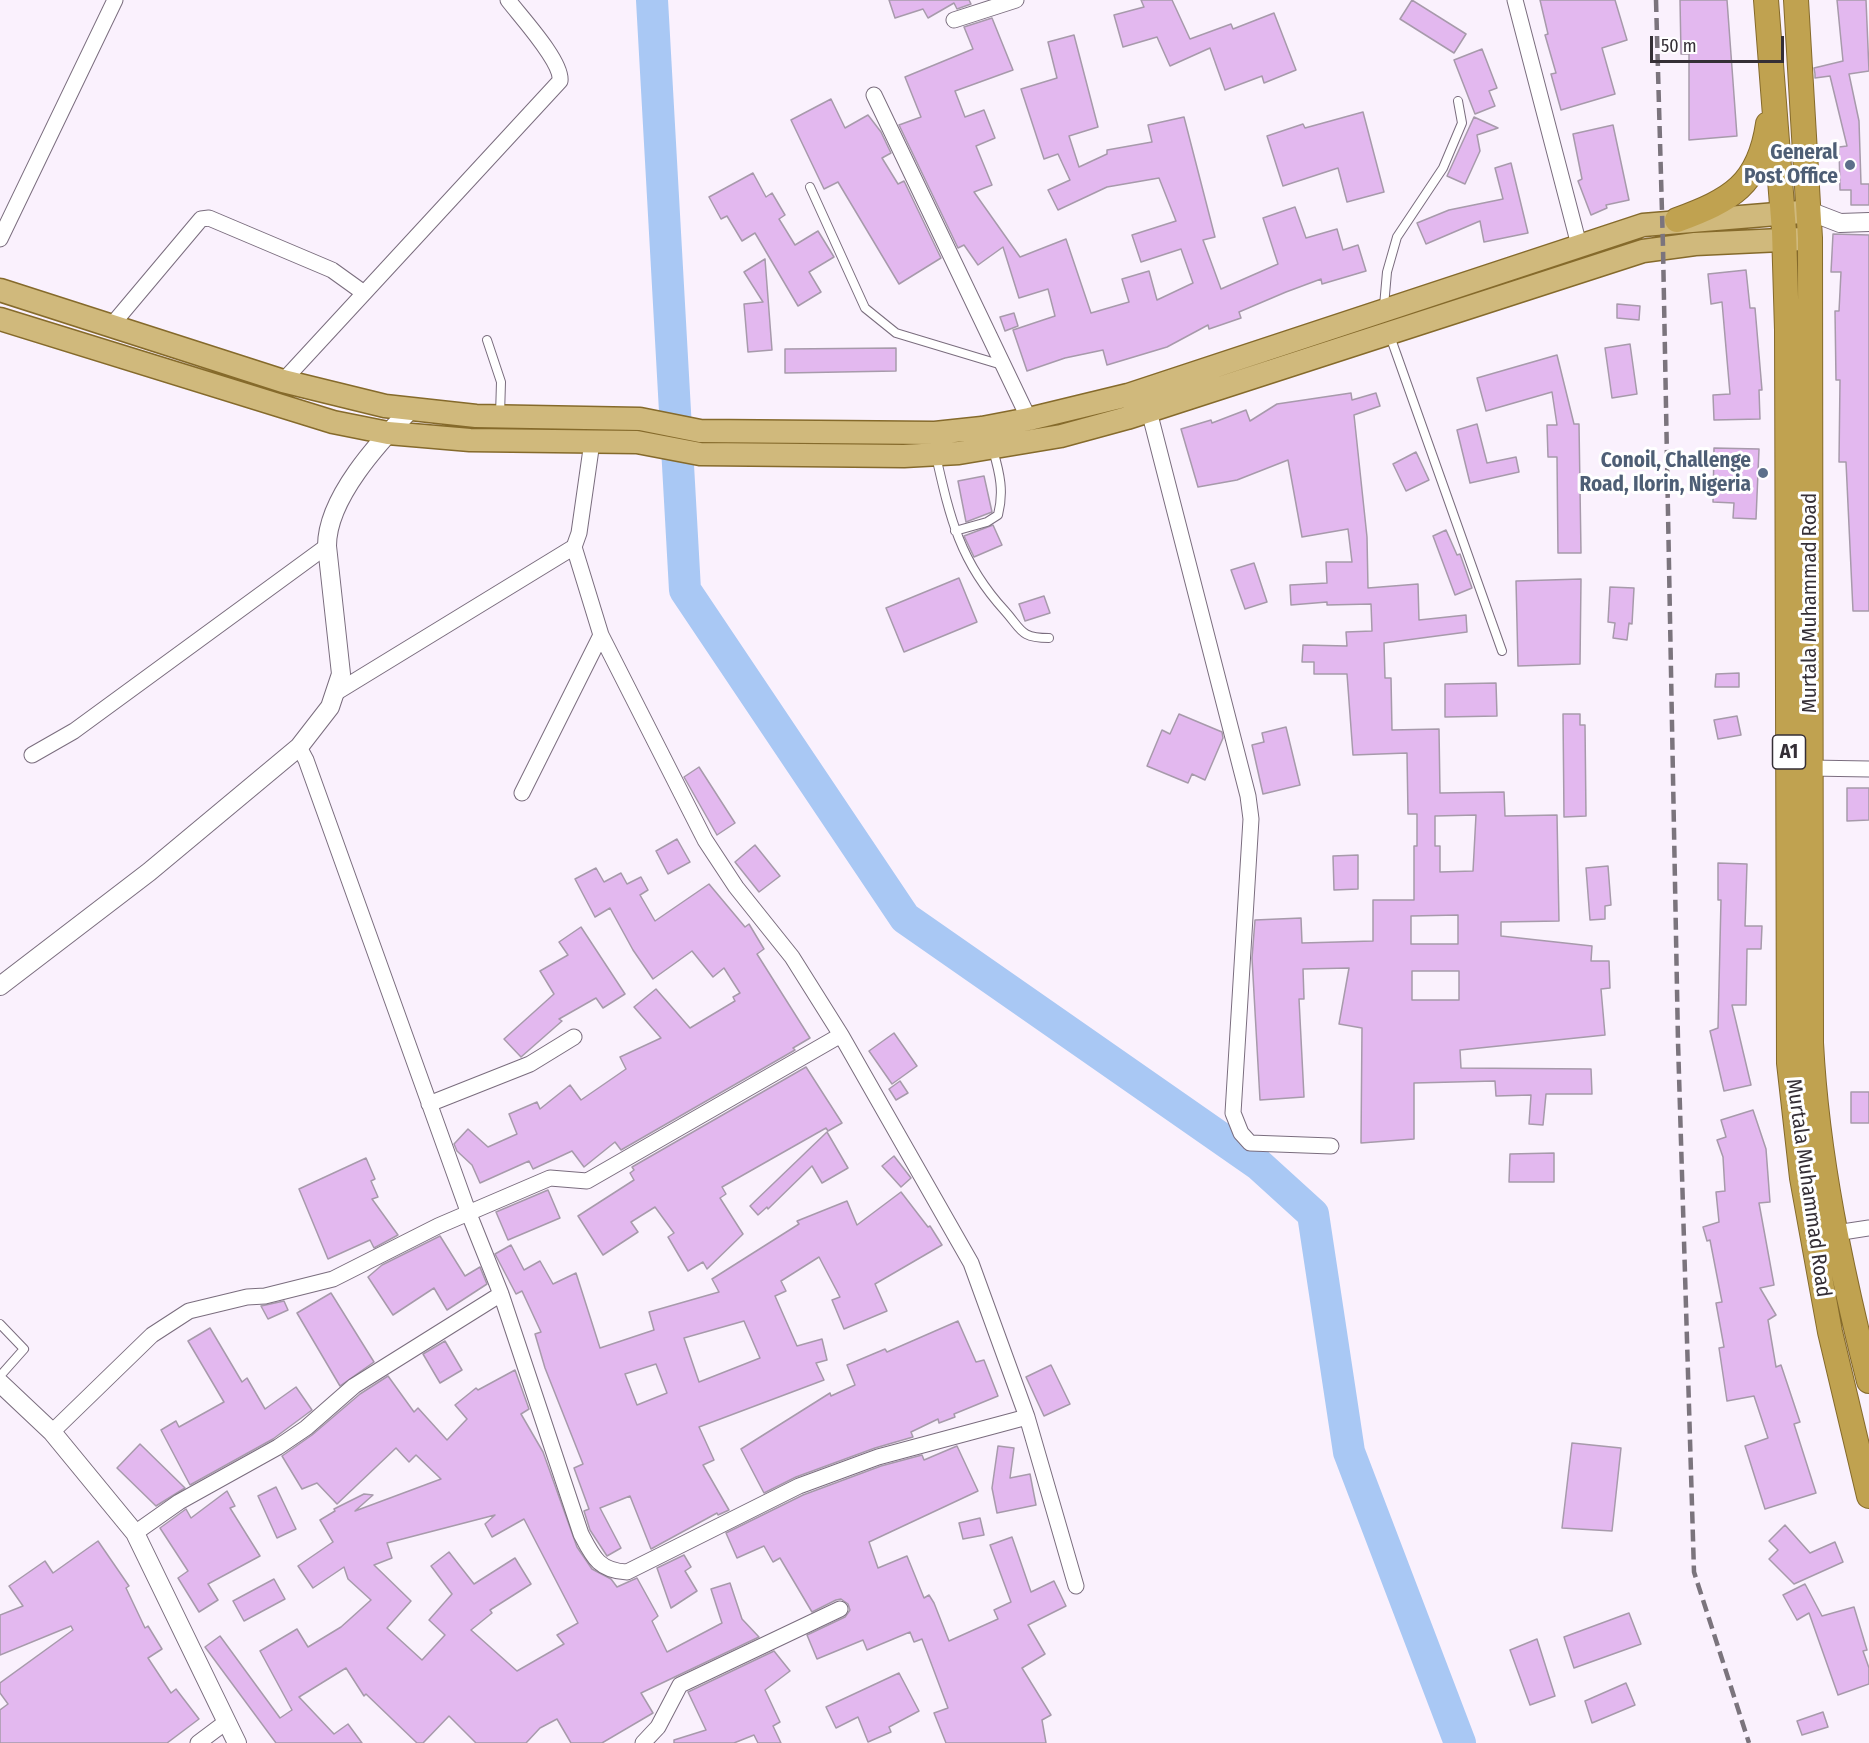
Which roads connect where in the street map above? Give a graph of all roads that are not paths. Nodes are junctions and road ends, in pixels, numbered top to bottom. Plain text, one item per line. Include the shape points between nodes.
1 (115, 0) edge
2 (508, 0) edge
3 (1016, 0) edge
4 (1515, 0) edge
5 (1766, 0) edge
6 (1796, 0) edge
7 (954, 20) dead end
8 (1773, 86) junction
9 (874, 95) dead end
10 (1458, 101) dead end
11 (810, 187) dead end
12 (1809, 211) junction
13 (1782, 213) junction
14 (1677, 220) junction
15 (1869, 222) edge
16 (1840, 223) junction
17 (1810, 238) junction
18 (0, 239) edge
19 (1784, 241) junction
20 (1579, 245) junction
21 (0, 290) edge
22 (364, 293) junction
23 (0, 320) edge
24 (1387, 322) junction
25 (111, 326) junction
26 (487, 340) dead end
27 (1003, 366) junction
28 (283, 381) junction
29 (411, 409) junction
30 (1149, 411) junction
31 (500, 417) junction
32 (1029, 419) junction
33 (638, 430) junction
34 (388, 433) junction
35 (592, 442) junction
36 (935, 444) junction
37 (992, 448) junction
38 (955, 531) junction
39 (327, 546) junction
40 (574, 547) junction
41 (601, 635) junction
42 (1049, 638) dead end
43 (1502, 651) dead end
44 (337, 692) junction
45 (299, 747) junction
46 (32, 755) dead end
47 (1810, 768) junction
48 (1869, 769) edge
49 (522, 793) dead end
50 (0, 986) edge
51 (841, 1035) junction
52 (574, 1037) dead end
53 (429, 1104) junction
54 (1331, 1146) dead end
55 (469, 1214) junction
56 (1869, 1228) edge
57 (1836, 1233) junction
58 (501, 1294) junction
59 (0, 1324) edge
60 (1855, 1326) junction
61 (1830, 1332) junction
62 (0, 1376) edge
63 (1869, 1381) edge
64 (0, 1383) edge
65 (1869, 1390) edge
66 (1027, 1417) junction
67 (52, 1432) junction
68 (1869, 1442) edge
69 (1869, 1496) edge
70 (135, 1533) junction
71 (1076, 1586) dead end
72 (840, 1609) dead end
73 (226, 1722) junction
74 (198, 1743) edge
75 (237, 1743) edge
76 (643, 1743) edge

1 - 18 street
2 - 22 street via 554,61 560,81
3 - 7 street
4 - 20 street
5 - 8 highway, Murtala Muhammad Road / A1
6 - 12 highway, Murtala Muhammad Road / A1
8 - 13 highway, Murtala Muhammad Road / A1
8 - 14 highway via 1764,148 1747,181 1722,202
9 - 27 street
10 - 24 lane via 1462,123 1443,168 1397,237 1387,272
11 - 27 lane via 865,308 896,333
12 - 13 main road
12 - 16 street
12 - 17 highway, Murtala Muhammad Road / A1
13 - 14 main road
13 - 19 highway, Murtala Muhammad Road / A1
14 - 20 main road via 1643,225
15 - 16 street
16 - 17 street
17 - 19 main road
17 - 47 highway, Murtala Muhammad Road / A1
19 - 24 main road via 1695,244 1643,251
19 - 61 highway, Murtala Muhammad Road / A1 via 1790,1063 1802,1178
20 - 24 main road
21 - 25 main road
22 - 25 street via 332,270 209,218 201,219
22 - 28 street
23 - 34 main road via 333,422
24 - 30 main road
24 - 32 main road
24 - 43 lane
25 - 28 main road
26 - 31 lane via 501,382
27 - 32 street
28 - 29 main road via 341,397
29 - 31 main road
29 - 34 street
30 - 37 main road via 1061,436
30 - 54 street via 1251,819 1233,1113 1250,1143
31 - 33 main road
32 - 36 main road via 982,428
33 - 35 main road
33 - 36 main road
33 - 36 main road via 700,454
34 - 35 main road via 470,440
34 - 39 street via 339,501
35 - 40 street
36 - 37 main road
36 - 38 lane
37 - 38 lane via 1001,479 998,515
38 - 42 lane via 966,560 986,591 1022,634
39 - 44 street via 340,674
39 - 46 street via 74,731
40 - 41 street
40 - 44 street
41 - 49 street
41 - 51 street via 705,840 736,887 792,957
44 - 45 street
45 - 50 street via 149,872
45 - 53 street
47 - 48 street
47 - 57 highway, Murtala Muhammad Road / A1 via 1811,1054 1815,1112
51 - 55 street via 587,1181 550,1178
51 - 66 street via 971,1263
52 - 53 street via 530,1064
53 - 55 street
55 - 58 street
55 - 67 street via 333,1279 189,1311 152,1335
56 - 57 street
57 - 60 highway, Murtala Muhammad Road / A1
58 - 66 street via 581,1534 599,1563 612,1571 627,1572 799,1486 878,1457
58 - 70 street via 354,1386 278,1447 179,1503
59 - 62 lane via 24,1349
60 - 63 highway, Murtala Muhammad Road / A1
60 - 65 highway
61 - 68 highway, Murtala Muhammad Road
61 - 69 highway, Murtala Muhammad Road / A1
64 - 67 street
66 - 71 street
67 - 70 street
70 - 73 street
72 - 76 street via 680,1685 658,1727
73 - 74 street
73 - 75 street

